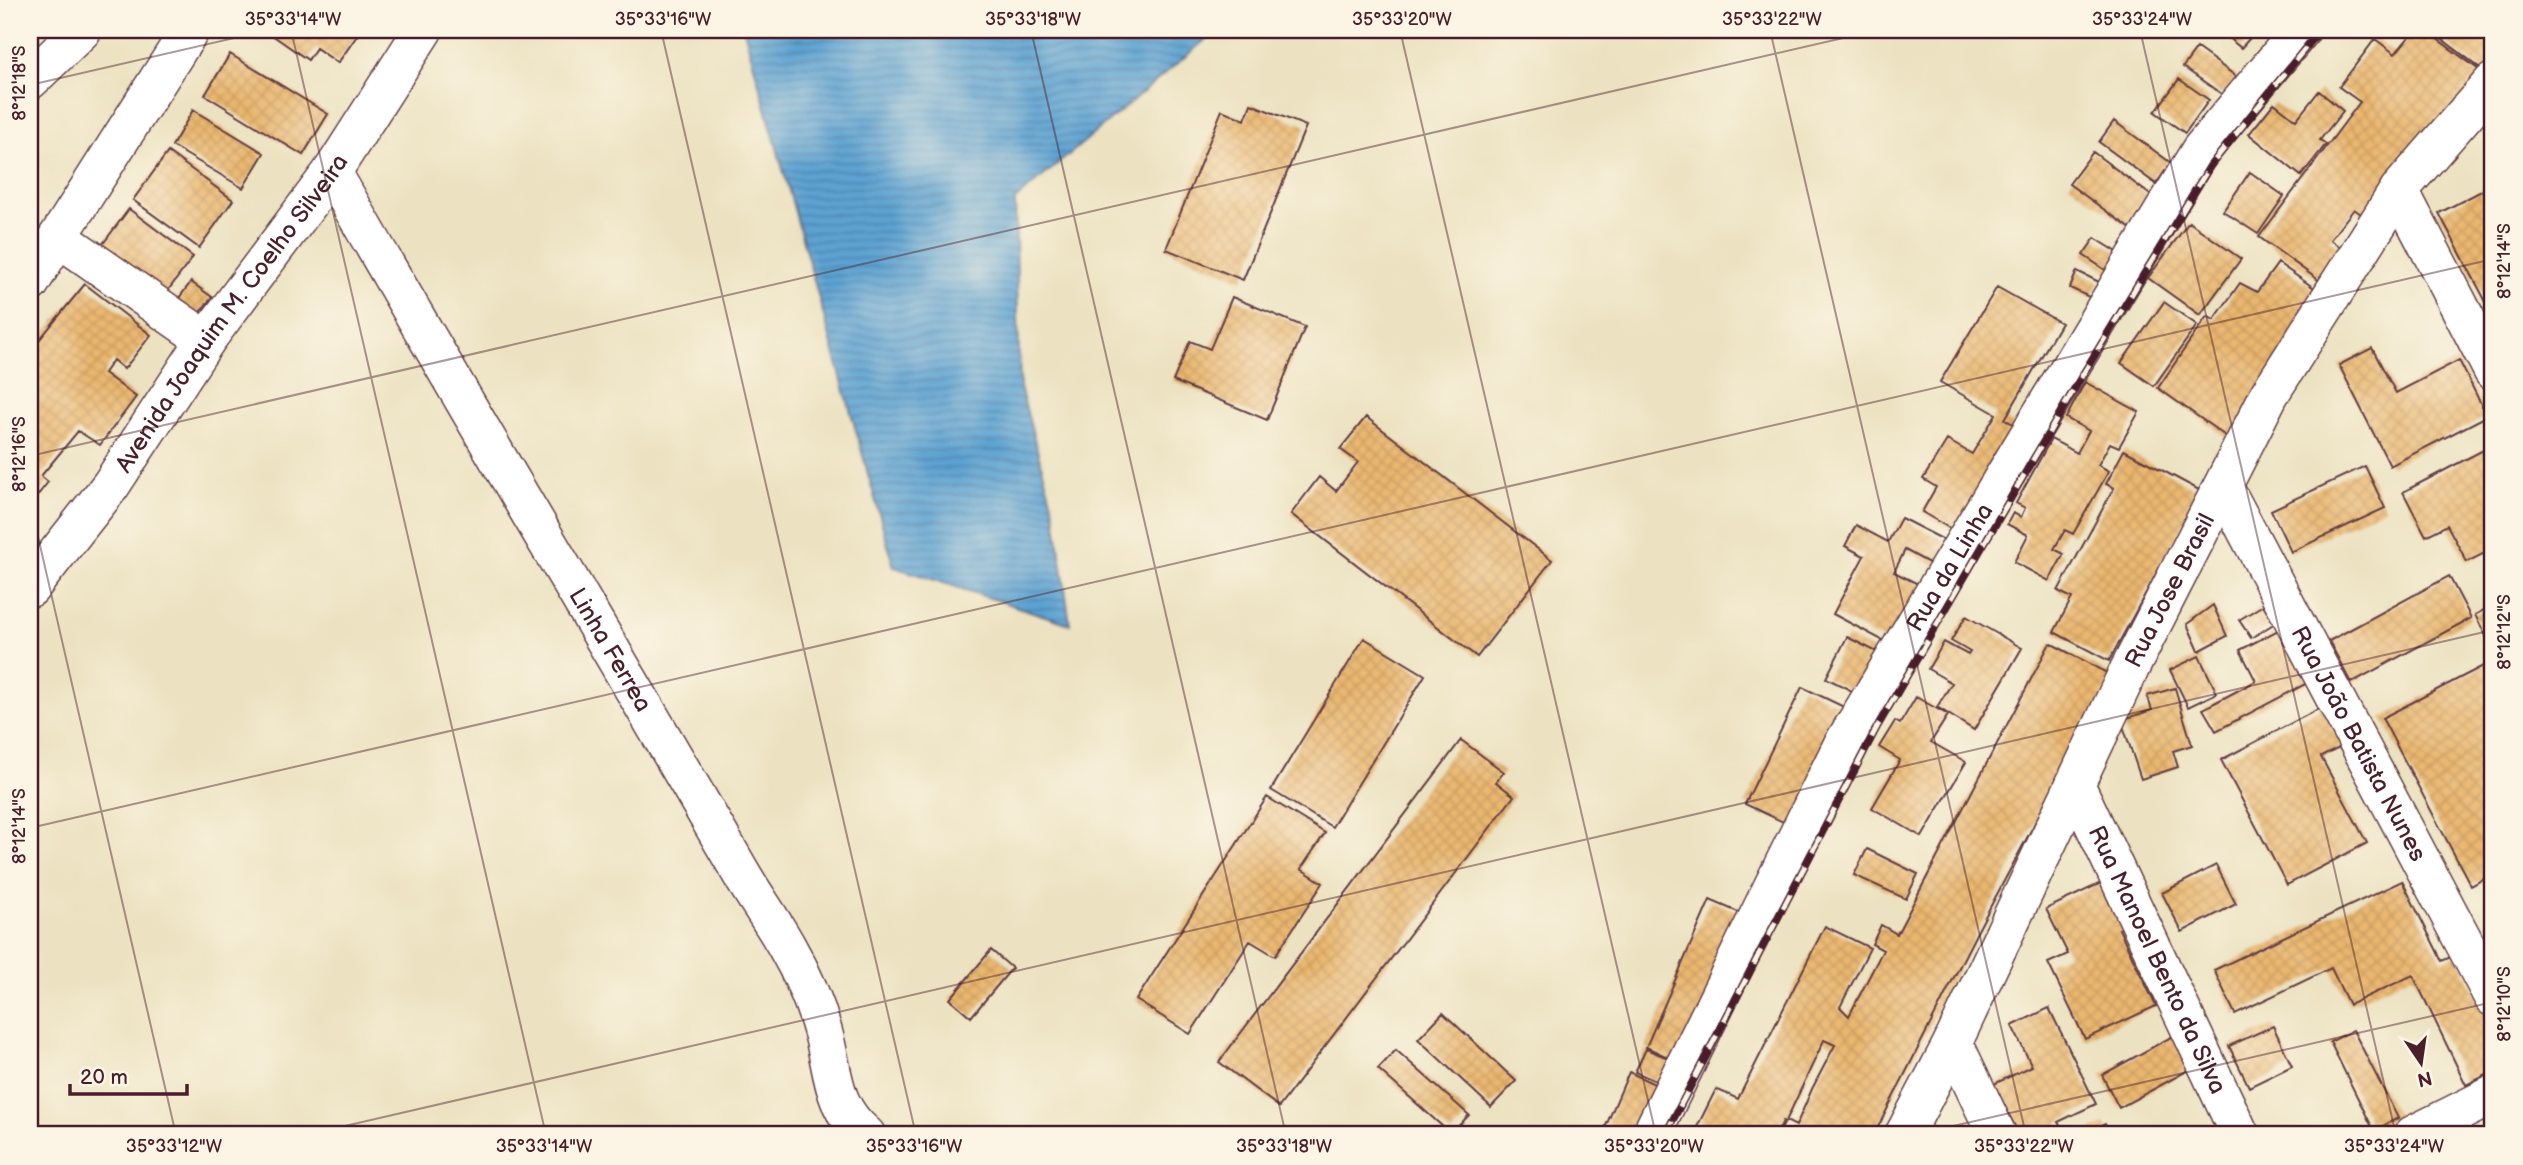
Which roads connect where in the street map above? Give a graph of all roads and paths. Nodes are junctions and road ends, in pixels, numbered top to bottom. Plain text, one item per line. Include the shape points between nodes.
1 (82, 30) edge
2 (190, 30) edge
3 (424, 30) edge
4 (2301, 30) edge
5 (30, 80) edge
6 (2493, 82) edge
7 (332, 172) junction
8 (2399, 190) junction
9 (58, 237) junction
10 (30, 283) edge
11 (206, 340) junction
12 (2493, 371) edge
13 (2224, 488) junction
14 (30, 588) edge
15 (2075, 785) junction
16 (2493, 997) edge
17 (1953, 1042) junction
18 (2493, 1095) edge
19 (866, 1135) edge
20 (1651, 1135) edge
21 (1904, 1135) edge
22 (1997, 1135) edge
23 (2240, 1135) edge
24 (2413, 1135) edge

1 - 5 street
2 - 9 street
3 - 7 street, Avenida Joaquim M. Coelho Silveira
4 - 20 street, Rua da Linha via 2200,151 1842,746
6 - 8 street, Rua Jose Brasil
7 - 11 street, Avenida Joaquim M. Coelho Silveira
7 - 19 street, Linha Ferrea via 789,950 824,1035 836,1096
8 - 12 street
8 - 13 street, Rua Jose Brasil via 2270,393
9 - 10 street
9 - 11 street
11 - 14 street, Avenida Joaquim M. Coelho Silveira via 111,485
13 - 15 street, Rua Jose Brasil
13 - 16 street, Rua João Batista Nunes
15 - 17 street, Rua Jose Brasil
15 - 23 street, Rua Manoel Bento da Silva
17 - 21 street, Rua Jose Brasil
17 - 22 street
18 - 24 street

